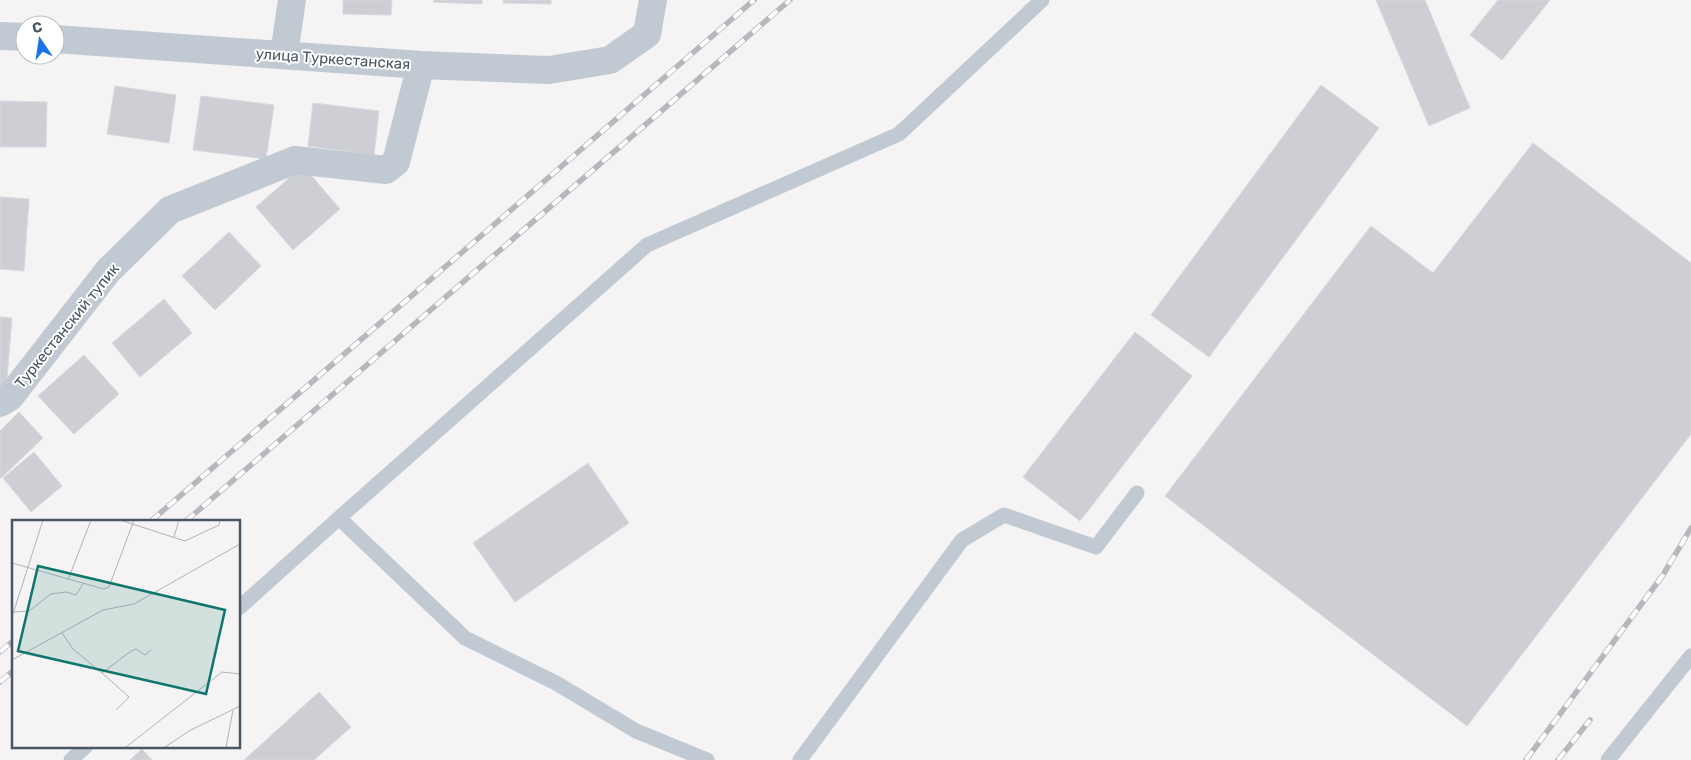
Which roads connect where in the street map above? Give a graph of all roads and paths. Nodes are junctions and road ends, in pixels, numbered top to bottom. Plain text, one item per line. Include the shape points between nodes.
1 (292, 0) edge
2 (653, 0) edge
3 (1042, 0) edge
4 (0, 36) edge
5 (15, 37) edge
6 (65, 40) edge
7 (284, 54) junction
8 (421, 65) junction
9 (0, 403) edge
10 (1138, 493) dead end
11 (339, 518) junction
12 (240, 607) edge
13 (1691, 656) edge
14 (84, 748) edge
15 (71, 760) edge
16 (707, 760) edge
17 (800, 760) edge
18 (1608, 760) edge

1 - 7 street
2 - 8 street, улица Туркестанская via 647,34 610,60 549,70
3 - 11 lane via 899,134 647,246
4 - 5 street
6 - 7 street, улица Туркестанская
7 - 8 street, улица Туркестанская
8 - 9 street, Туркестанский тупик via 396,162 386,170 295,160 170,210 108,271 10,397
10 - 17 lane via 1096,547 1004,515 962,540
11 - 12 lane
11 - 16 lane via 465,638 556,683 636,731
13 - 18 lane
14 - 15 lane

